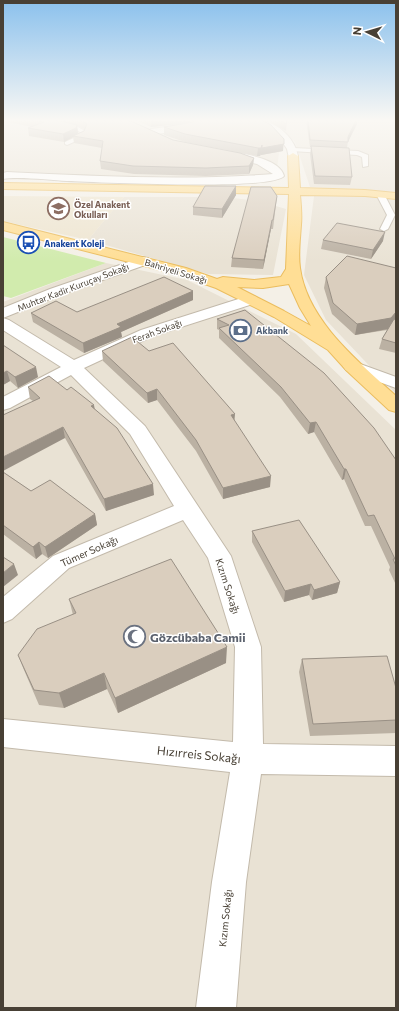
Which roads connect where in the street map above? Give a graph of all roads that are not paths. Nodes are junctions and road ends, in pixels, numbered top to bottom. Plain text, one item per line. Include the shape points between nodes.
1 (270, 167) edge
2 (284, 167) edge
3 (294, 167) edge
4 (4, 173) edge
5 (278, 177) junction
6 (3, 187) edge
7 (215, 189) junction
8 (295, 191) junction
9 (380, 194) junction
10 (396, 196) edge
11 (295, 222) junction
12 (3, 226) edge
13 (384, 229) dead end
14 (143, 261) junction
15 (293, 269) junction
16 (201, 278) junction
17 (251, 300) junction
18 (3, 313) edge
19 (3, 323) edge
20 (336, 348) junction
21 (352, 366) junction
22 (73, 367) junction
23 (396, 383) edge
24 (3, 404) edge
25 (396, 406) edge
26 (187, 509) junction
27 (3, 612) edge
28 (3, 734) edge
29 (248, 759) junction
30 (396, 761) edge
31 (216, 1008) edge

1 - 5 street via 279,174
2 - 5 main road
3 - 8 main road
4 - 5 street via 154,182
5 - 7 main road via 258,185
6 - 7 main road
7 - 8 main road
7 - 11 main road via 261,194 279,200 290,207
8 - 9 main road
8 - 11 main road
9 - 10 main road
9 - 13 lane via 391,214
11 - 15 main road
12 - 14 main road, Bahriyeli Sokağı
14 - 16 main road, Bahriyeli Sokağı
14 - 18 street, Muhtar Kadir Kuruçay Sokağı
15 - 16 main road via 286,280 278,283 242,283
15 - 20 main road via 296,286 307,309
16 - 17 main road, Bahriyeli Sokağı via 222,285
17 - 20 main road, Bahriyeli Sokağı
17 - 22 street, Ferah Sokağı via 147,333
19 - 22 street, Kızım Sokağı
20 - 21 main road
21 - 23 street
21 - 25 main road
22 - 24 street, Ferah Sokağı
22 - 26 street, Kızım Sokağı via 138,430
26 - 27 street, Tümer Sokağı via 61,562
26 - 29 street, Kızım Sokağı via 219,556 248,647
28 - 29 street, Hızırreis Sokağı
29 - 30 street, Hızırreis Sokağı
29 - 31 street, Kızım Sokağı via 229,882

